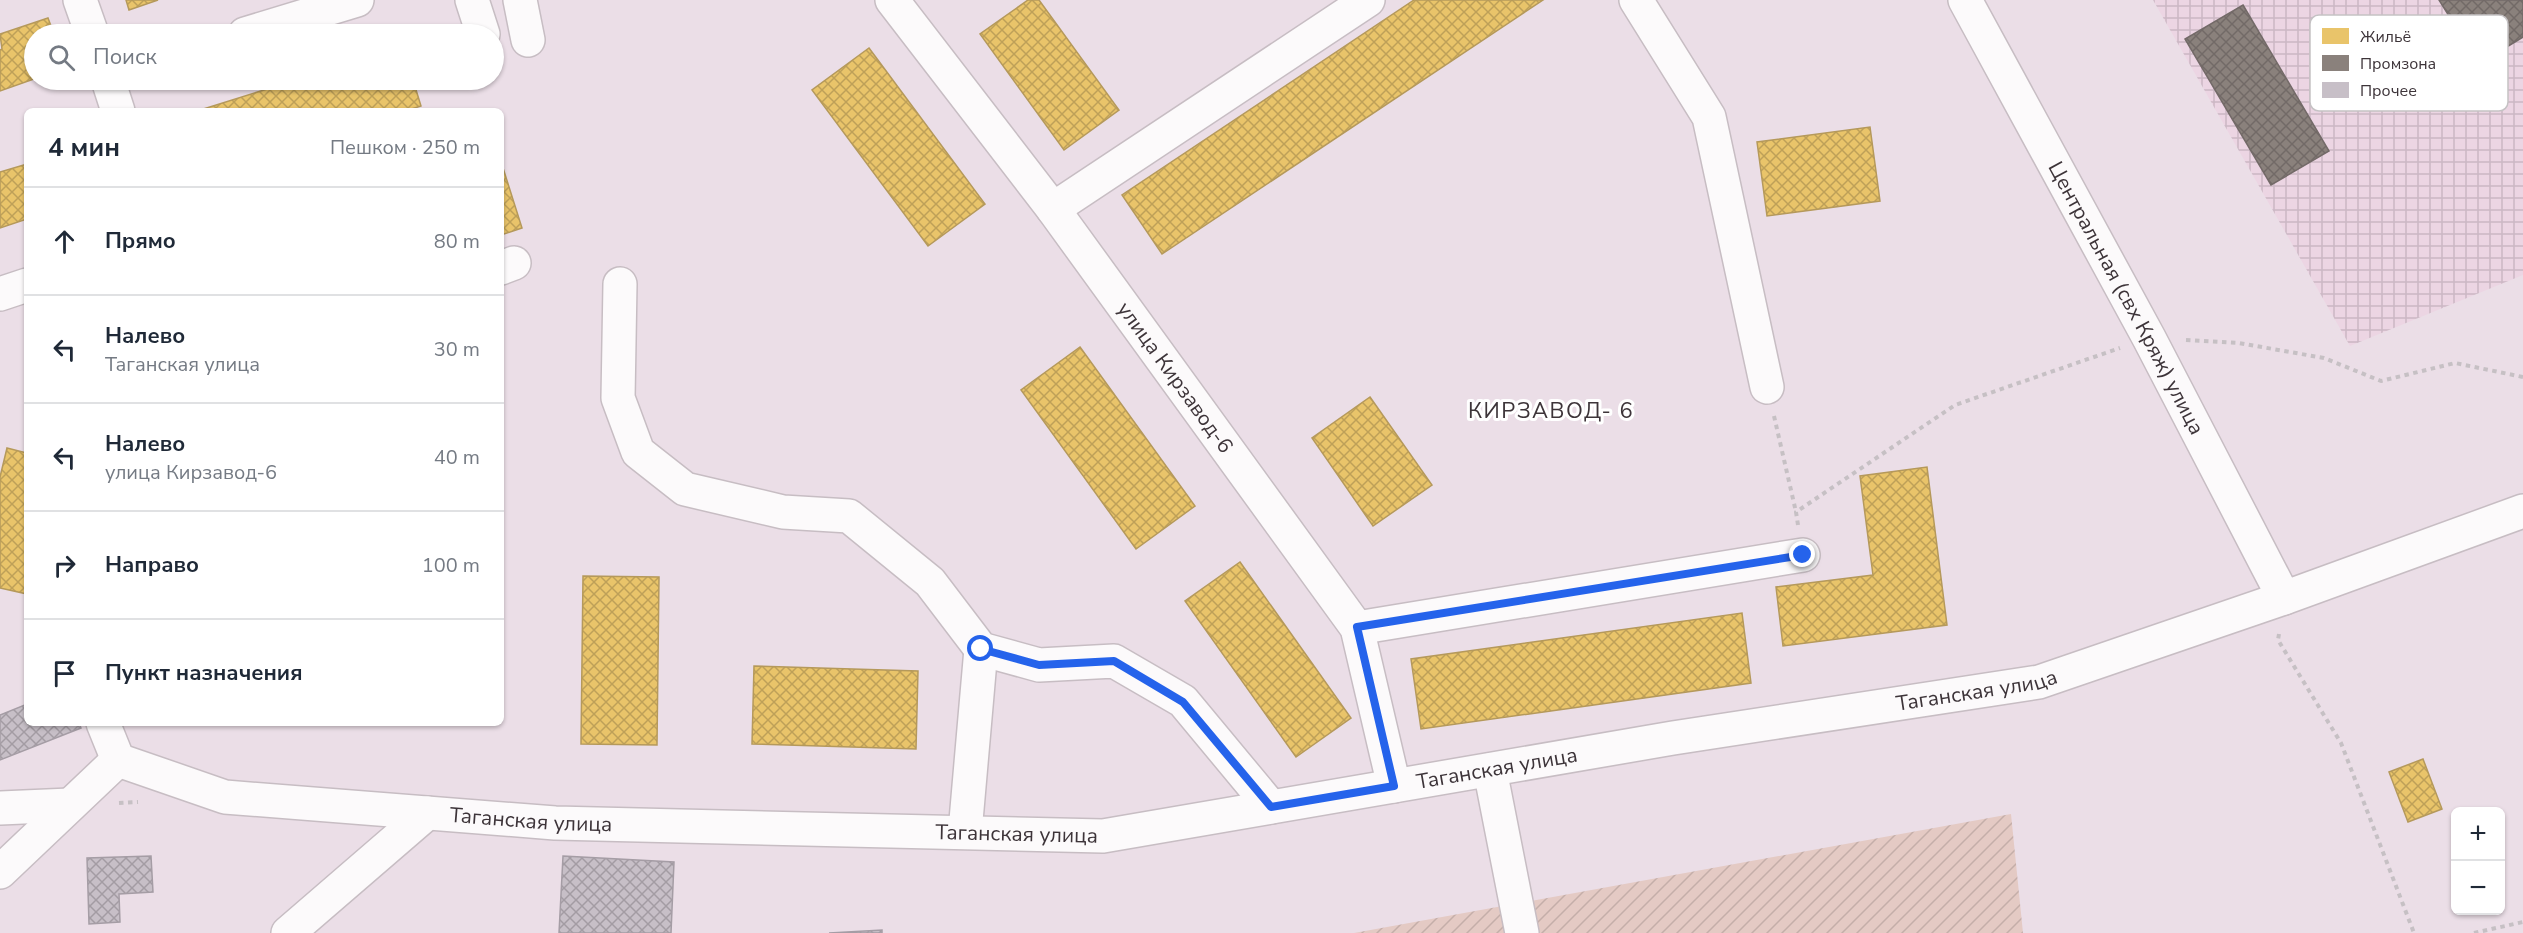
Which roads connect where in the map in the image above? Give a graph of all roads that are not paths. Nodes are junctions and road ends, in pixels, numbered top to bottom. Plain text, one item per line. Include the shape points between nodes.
1 (80, 0) edge
2 (357, 0) edge
3 (472, 0) edge
4 (520, 0) edge
5 (892, 0) edge
6 (1368, 0) edge
7 (1636, 0) edge
8 (1965, 0) edge
9 (88, 24) edge
10 (278, 24) edge
11 (480, 24) edge
12 (528, 40) dead end
13 (111, 90) edge
14 (117, 108) edge
15 (1053, 209) junction
16 (620, 284) dead end
17 (24, 286) edge
18 (0, 294) edge
19 (1767, 387) road end
20 (2523, 511) edge
21 (1803, 555) road end
22 (2284, 598) junction
23 (1357, 627) junction
24 (981, 649) junction
25 (104, 726) edge
26 (118, 760) junction
27 (1490, 770) junction
28 (1394, 786) junction
29 (70, 805) junction
30 (1271, 807) junction
31 (0, 808) edge
32 (427, 813) junction
33 (965, 832) junction
34 (0, 872) edge
35 (288, 933) edge
36 (1522, 933) edge

1 - 9 street
2 - 10 street
3 - 11 street
4 - 12 street
5 - 15 street, улица Кирзавод-6
6 - 15 street
7 - 19 street via 1708,117
8 - 22 street, Центральная (свх Кряж) улица via 2150,338
13 - 14 street
15 - 23 street, улица Кирзавод-6
16 - 24 street via 618,398 638,453 685,489 783,512 849,516 930,582
17 - 18 street
20 - 22 street, Таганская улица
21 - 23 street
22 - 27 street, Таганская улица via 2039,682
23 - 28 street, улица Кирзавод-6
24 - 30 street via 1039,665 1114,661 1183,702
24 - 33 street
25 - 26 street
26 - 29 street
26 - 32 street, Таганская улица via 225,797
27 - 28 street, Таганская улица
27 - 36 street
28 - 30 street, Таганская улица
29 - 31 street
29 - 34 street
30 - 33 street, Таганская улица via 1103,836
32 - 33 street, Таганская улица via 555,823
32 - 35 street

